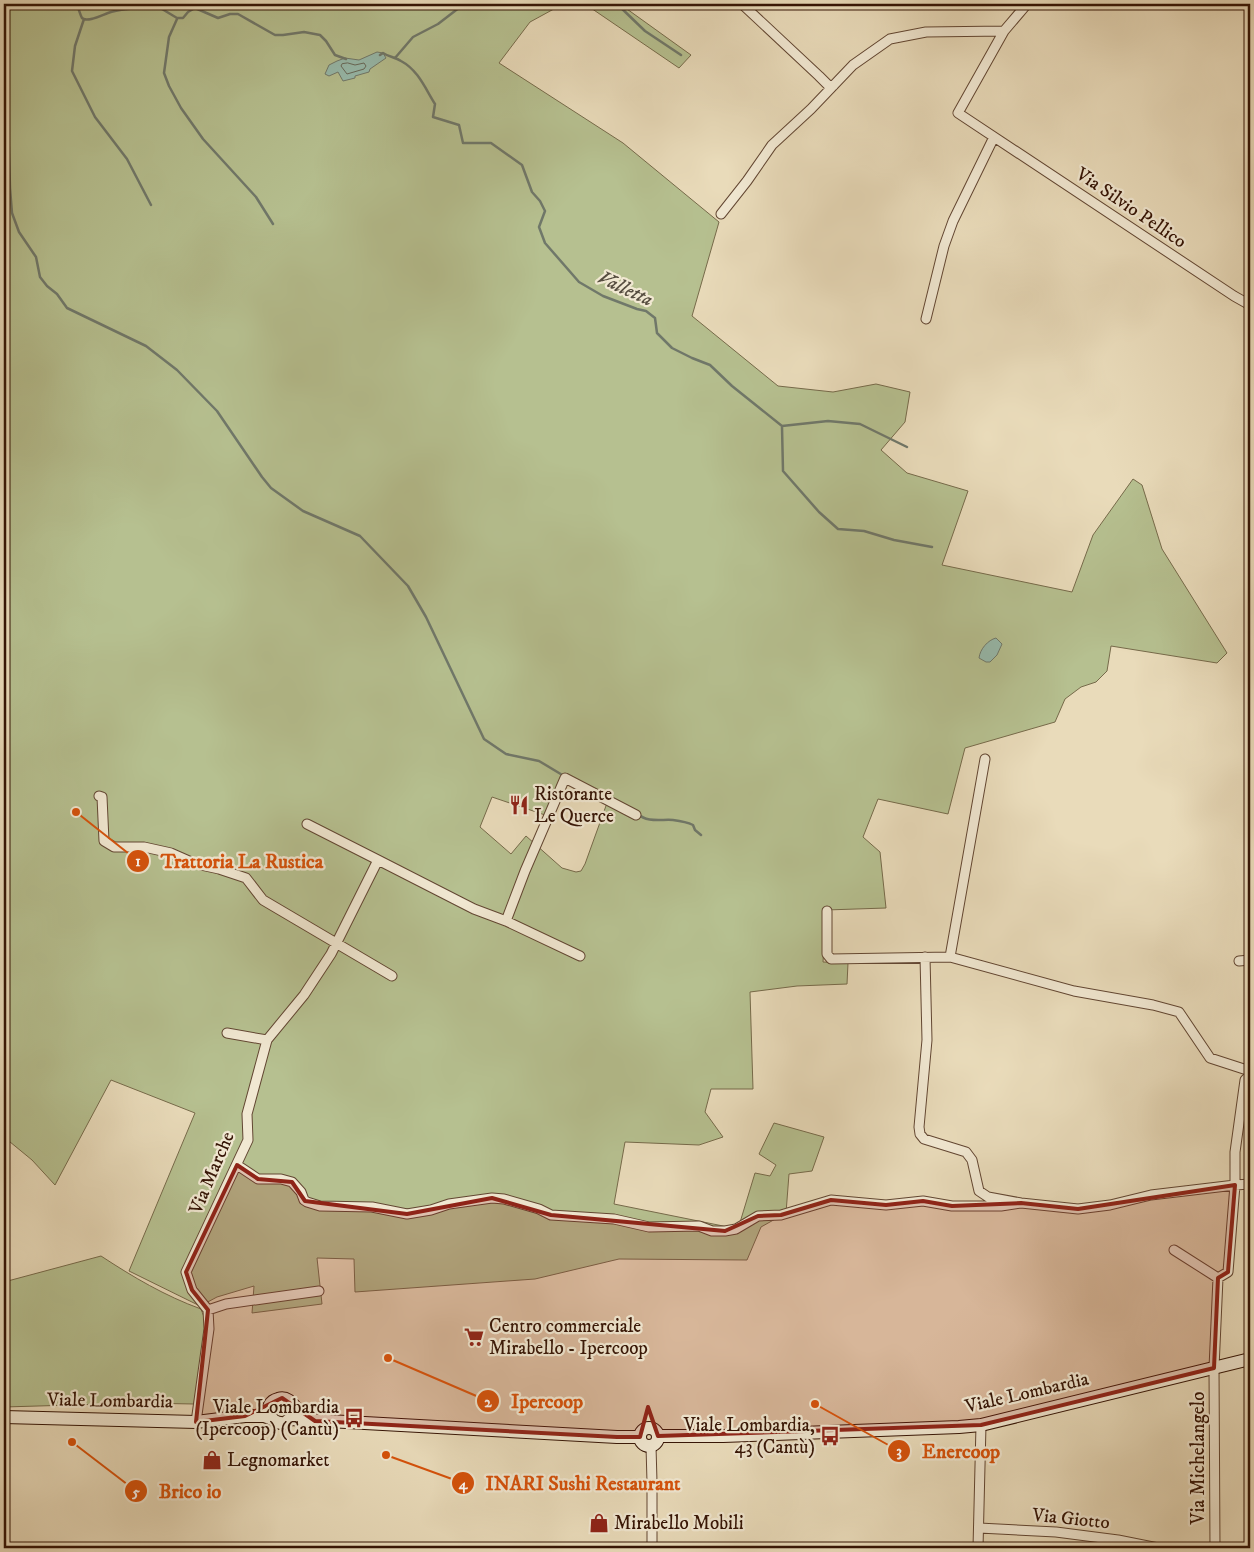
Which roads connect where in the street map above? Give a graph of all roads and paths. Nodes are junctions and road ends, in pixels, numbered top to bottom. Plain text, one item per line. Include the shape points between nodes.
1 (742, 4) edge
2 (1027, 4) edge
3 (1004, 31) junction
4 (833, 86) junction
5 (994, 137) junction
6 (721, 214) dead end
7 (1250, 305) edge
8 (926, 319) dead end
9 (985, 759) dead end
10 (99, 796) dead end
11 (636, 815) dead end
12 (307, 824) dead end
13 (378, 860) junction
14 (827, 911) dead end
15 (506, 921) junction
16 (335, 944) junction
17 (580, 956) dead end
18 (925, 957) junction
19 (950, 957) junction
20 (1250, 960) edge
21 (1238, 961) dead end
22 (392, 976) dead end
23 (227, 1033) dead end
24 (267, 1040) junction
25 (1250, 1073) edge
26 (236, 1165) junction
27 (1250, 1184) edge
28 (1235, 1185) junction
29 (1020, 1203) junction
30 (1174, 1250) dead end
31 (1218, 1278) junction
32 (319, 1291) dead end
33 (208, 1310) junction
34 (1250, 1359) edge
35 (1214, 1368) junction
36 (271, 1412) junction
37 (293, 1413) junction
38 (4, 1417) edge
39 (196, 1422) junction
40 (981, 1425) junction
41 (654, 1441) junction
42 (979, 1528) junction
43 (652, 1548) edge
44 (978, 1548) edge
45 (1158, 1548) edge
46 (1215, 1548) edge

1 - 4 street via 818,76
2 - 3 street
3 - 4 street via 926,32 890,39 853,65
3 - 5 street, Via Silvio Pellico via 958,113
4 - 6 street via 772,145
5 - 7 street, Via Silvio Pellico
5 - 8 street via 953,221
9 - 19 street
10 - 16 street via 102,797 104,841 114,847 144,847 172,852 196,864 246,878 263,900
11 - 15 street via 565,778
12 - 13 street
13 - 15 street via 474,909
13 - 16 street, Via Marche
14 - 18 street via 827,954 831,958
15 - 17 street
16 - 22 street
16 - 24 street, Via Marche via 304,994
18 - 19 street
18 - 29 street via 928,1040 920,1134 924,1139 966,1152 972,1160 979,1191 988,1197
19 - 25 street via 1074,991 1179,1012 1210,1058
20 - 21 street
23 - 24 street
24 - 26 street, Via Marche via 248,1114 248,1140
25 - 28 street via 1245,1080 1240,1106 1234,1152
26 - 29 street via 258,1179 292,1182 304,1200 320,1206 372,1207 407,1214 492,1198 539,1209 550,1215 614,1219 649,1227 699,1226 712,1231 736,1229 758,1216 782,1215 831,1200 886,1206 923,1201 952,1206
26 - 33 street, Via Marche via 186,1272 192,1290
27 - 28 street
28 - 29 street via 1151,1194 1110,1206 1078,1209
28 - 31 street via 1228,1272
30 - 31 street
31 - 35 street, Via Michelangelo
32 - 33 street via 226,1304
33 - 39 street via 209,1329
34 - 35 main road, Viale Lombardia
35 - 40 main road, Viale Lombardia
35 - 46 street, Via Michelangelo
36 - 37 main road via 282,1424
36 - 37 main road via 274,1400 282,1398 289,1400
36 - 39 main road, Viale Lombardia
37 - 41 main road, Viale Lombardia via 315,1420 617,1437 640,1436 650,1429 655,1431
38 - 39 main road, Viale Lombardia
40 - 41 main road, Viale Lombardia
40 - 42 street
41 - 43 street
42 - 44 street
42 - 45 street, Via Giotto via 1056,1532

